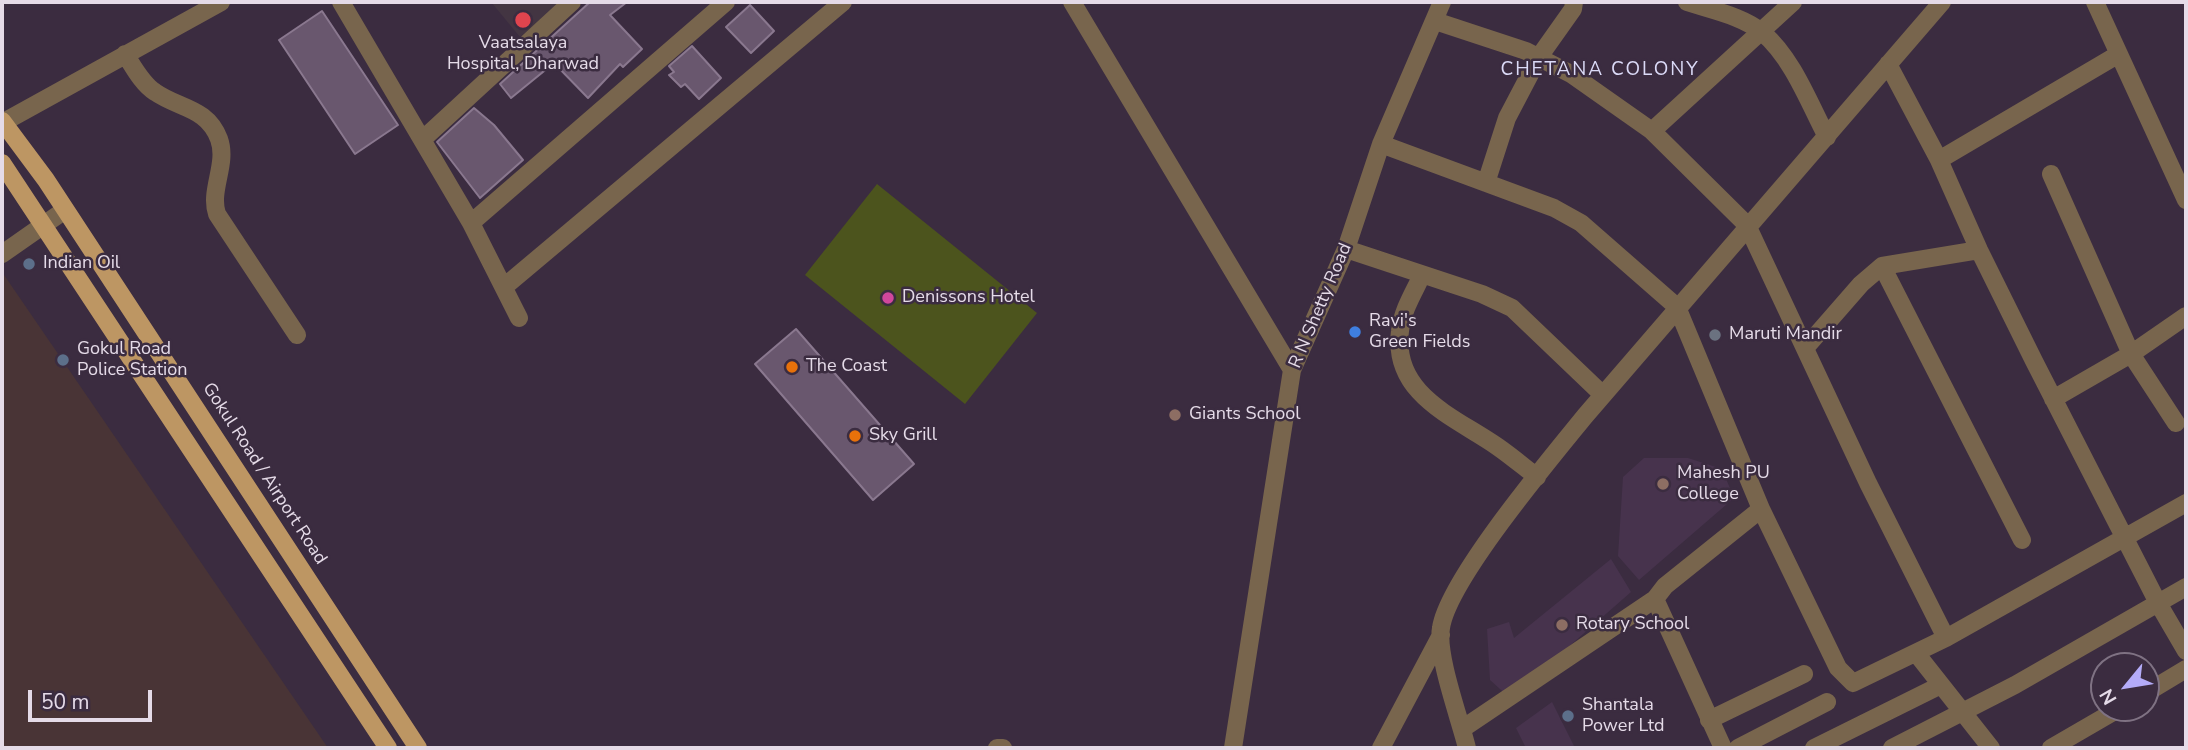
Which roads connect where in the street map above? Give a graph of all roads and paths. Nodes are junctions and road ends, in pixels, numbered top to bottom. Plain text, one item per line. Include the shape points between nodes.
1 (221, 2) edge
2 (341, 2) edge
3 (572, 2) edge
4 (726, 2) edge
5 (843, 2) edge
6 (1072, 2) edge
7 (1442, 2) edge
8 (1574, 2) edge
9 (1688, 2) edge
10 (1793, 2) edge
11 (1942, 2) edge
12 (2095, 2) edge
13 (1435, 21) junction
14 (1762, 32) junction
15 (125, 54) junction
16 (2119, 54) junction
17 (1539, 57) junction
18 (1888, 64) junction
19 (2, 122) edge
20 (1652, 131) junction
21 (1827, 137) junction
22 (422, 140) junction
23 (1381, 144) junction
24 (1939, 160) junction
25 (2, 163) edge
26 (2051, 174) dead end
27 (1486, 183) junction
28 (2186, 200) edge
29 (65, 211) junction
30 (471, 223) junction
31 (43, 225) junction
32 (1747, 225) junction
33 (1346, 249) junction
34 (1979, 250) junction
35 (2, 254) edge
36 (1882, 266) junction
37 (1422, 275) junction
38 (504, 286) junction
39 (1677, 307) junction
40 (2186, 316) edge
41 (519, 318) dead end
42 (297, 335) dead end
43 (1806, 347) junction
44 (2131, 354) junction
45 (1293, 370) junction
46 (1603, 395) junction
47 (2053, 399) junction
48 (2176, 423) dead end
49 (1537, 477) junction
50 (2186, 503) edge
51 (1761, 509) junction
52 (2124, 537) junction
53 (2022, 540) dead end
54 (2186, 587) edge
55 (1655, 599) junction
56 (2158, 603) junction
57 (1441, 635) junction
58 (1946, 638) junction
59 (2186, 651) edge
60 (1916, 653) junction
61 (2186, 669) edge
62 (1804, 674) dead end
63 (1941, 685) junction
64 (2160, 685) edge
65 (1827, 702) dead end
66 (1963, 713) junction
67 (1709, 720) junction
68 (2096, 722) edge
69 (1461, 725) junction
70 (388, 748) edge
71 (418, 748) edge
72 (998, 748) edge
73 (1003, 748) edge
74 (1233, 748) edge
75 (1381, 748) edge
76 (1453, 748) edge
77 (1467, 748) edge
78 (1723, 748) edge
79 (1738, 748) edge
80 (1814, 748) edge
81 (1892, 748) edge
82 (1991, 748) edge
83 (2051, 748) edge

1 - 15 street
2 - 22 street
3 - 22 street
4 - 30 street
5 - 38 street
6 - 45 street
7 - 13 street, R N Shetty Road
8 - 17 street
9 - 14 street
10 - 14 street
11 - 18 street
12 - 16 street
13 - 17 street
13 - 23 street, R N Shetty Road
14 - 20 street
14 - 21 street via 1784,57
15 - 19 street
15 - 42 street via 155,93 204,115 219,138 217,214
16 - 24 street
16 - 28 street
17 - 20 street
17 - 27 street via 1507,118
18 - 21 street
18 - 24 street
19 - 29 main road, Gokul Road / Airport Road
20 - 32 street
21 - 32 street
22 - 30 street
23 - 27 street
23 - 33 street, R N Shetty Road
24 - 34 street
25 - 31 main road
26 - 44 street
27 - 39 street via 1581,223
29 - 31 street
29 - 71 main road, Gokul Road / Airport Road
30 - 38 street
31 - 35 street
31 - 70 main road
32 - 39 street
32 - 43 street
33 - 37 street
33 - 45 street, R N Shetty Road
34 - 36 street
34 - 47 street
36 - 43 street
36 - 53 street
37 - 46 street via 1512,308
37 - 49 street via 1400,329 1400,356 1410,382 1428,403
38 - 41 street
39 - 46 street
39 - 51 street
40 - 44 street
43 - 58 street
44 - 47 street
44 - 48 street
45 - 74 street, R N Shetty Road
46 - 49 street
47 - 52 street
49 - 57 street via 1449,603
50 - 52 street
51 - 55 street
51 - 60 street via 1846,679 1861,682
52 - 56 street
52 - 58 street
54 - 56 street
55 - 67 street
55 - 69 street
56 - 59 street
56 - 66 street
57 - 69 street
57 - 75 street
58 - 60 street
60 - 63 street
61 - 64 street
62 - 67 street
63 - 66 street
63 - 80 street
65 - 79 street
66 - 81 street
66 - 82 street
67 - 78 street
68 - 83 street
69 - 76 street
69 - 77 street
72 - 73 street

